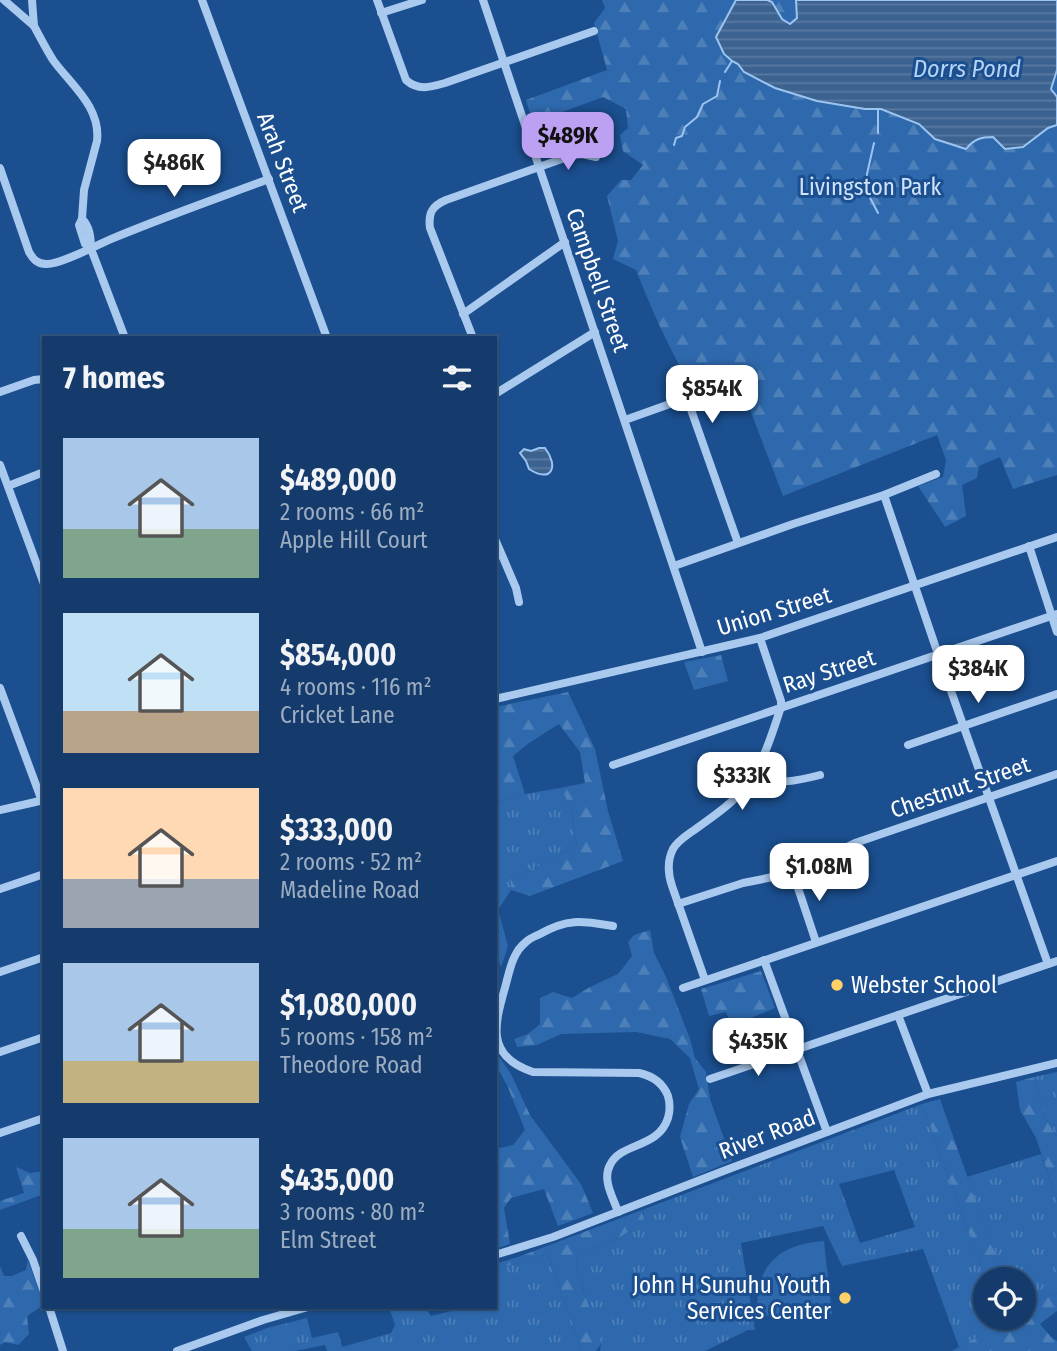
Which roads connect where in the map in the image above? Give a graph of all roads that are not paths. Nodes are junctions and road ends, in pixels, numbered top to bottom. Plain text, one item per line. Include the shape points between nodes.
1 (4, 0) edge
2 (32, 0) edge
3 (202, 0) edge
4 (377, 0) edge
5 (422, 0) edge
6 (483, 0) edge
7 (381, 13) junction
8 (34, 26) junction
9 (594, 31) dead end
10 (503, 62) junction
11 (596, 157) dead end
12 (539, 167) junction
13 (0, 168) edge
14 (269, 179) junction
15 (565, 242) junction
16 (90, 248) junction
17 (463, 314) junction
18 (595, 332) junction
19 (124, 336) edge
20 (326, 336) edge
21 (472, 336) edge
22 (42, 379) edge
23 (0, 392) edge
24 (497, 393) edge
25 (625, 420) junction
26 (0, 465) edge
27 (42, 473) edge
28 (936, 474) dead end
29 (8, 486) junction
30 (884, 495) junction
31 (1057, 537) edge
32 (738, 543) junction
33 (497, 546) edge
34 (1029, 546) junction
35 (674, 565) junction
36 (42, 579) edge
37 (915, 586) junction
38 (519, 602) dead end
39 (1054, 615) edge
40 (1057, 632) edge
41 (760, 638) junction
42 (702, 652) junction
43 (938, 654) junction
44 (0, 688) edge
45 (1057, 694) edge
46 (497, 699) edge
47 (781, 707) junction
48 (964, 725) junction
49 (908, 745) dead end
50 (613, 765) dead end
51 (820, 775) dead end
52 (1057, 775) edge
53 (752, 778) junction
54 (989, 797) junction
55 (42, 798) edge
56 (42, 801) edge
57 (0, 810) edge
58 (1057, 861) edge
59 (793, 873) junction
60 (42, 875) edge
61 (1017, 875) junction
62 (0, 889) edge
63 (678, 904) junction
64 (613, 926) dead end
65 (816, 942) junction
66 (42, 958) edge
67 (764, 960) junction
68 (1053, 963) edge
69 (0, 972) edge
70 (705, 980) junction
71 (683, 988) dead end
72 (898, 1015) junction
73 (497, 1018) edge
74 (42, 1038) edge
75 (497, 1038) edge
76 (796, 1049) junction
77 (0, 1052) edge
78 (1057, 1063) edge
79 (710, 1079) dead end
80 (928, 1094) junction
81 (42, 1119) edge
82 (827, 1132) junction
83 (0, 1133) edge
84 (618, 1212) junction
85 (21, 1236) dead end
86 (497, 1254) edge
87 (42, 1286) edge
88 (50, 1309) edge
89 (299, 1309) edge
90 (63, 1351) edge
91 (177, 1351) edge

1 - 8 street
2 - 8 street
3 - 14 street, Arah Street
4 - 7 street
5 - 7 street
6 - 10 street, Campbell Street
7 - 10 street via 405,80 411,85 431,87
8 - 16 street via 96,120 97,141 79,225
9 - 10 street
10 - 12 street, Campbell Street
11 - 12 street via 573,155
12 - 15 street, Campbell Street
12 - 17 street via 439,203 429,214 430,228
13 - 16 street via 33,258 52,263
14 - 16 street
14 - 20 street, Arah Street
15 - 17 street
15 - 18 street, Campbell Street
16 - 19 street
17 - 21 street
18 - 24 street
18 - 25 street, Campbell Street
22 - 23 street
25 - 32 street via 681,400 689,404
25 - 35 street, Campbell Street
26 - 29 street
27 - 29 street
28 - 30 street
29 - 36 street
30 - 32 street
30 - 37 street
31 - 34 street, Union Street
32 - 35 street
33 - 38 street
34 - 37 street, Union Street
34 - 39 street
35 - 42 street, Campbell Street
37 - 41 street, Union Street
37 - 43 street
39 - 40 street
39 - 43 street, Ray Street
41 - 42 street, Union Street
41 - 47 street
42 - 46 street, Union Street
43 - 47 street, Ray Street
43 - 48 street
44 - 55 street
45 - 48 street
47 - 50 street, Ray Street
47 - 53 street
48 - 49 street
48 - 54 street
51 - 53 street via 781,782
52 - 54 street, Chestnut Street
53 - 63 street via 737,797 674,847 669,873
54 - 59 street, Chestnut Street via 844,847
54 - 61 street
56 - 57 street
58 - 61 street
59 - 63 street, Chestnut Street
59 - 65 street
60 - 62 street
61 - 65 street
61 - 68 street
63 - 70 street
64 - 73 street via 567,922 525,942 513,957
65 - 67 street
66 - 69 street
67 - 70 street
67 - 76 street
68 - 72 street
70 - 71 street
72 - 76 street
72 - 80 street
74 - 77 street
75 - 84 street via 506,1057 533,1072 639,1073 662,1085 670,1105 664,1128 614,1158 610,1165 608,1185
76 - 79 street
76 - 82 street
78 - 80 street, River Road
80 - 82 street, River Road
81 - 83 street
82 - 84 street, River Road
84 - 86 street, River Road
85 - 87 street
88 - 90 street
89 - 91 street

